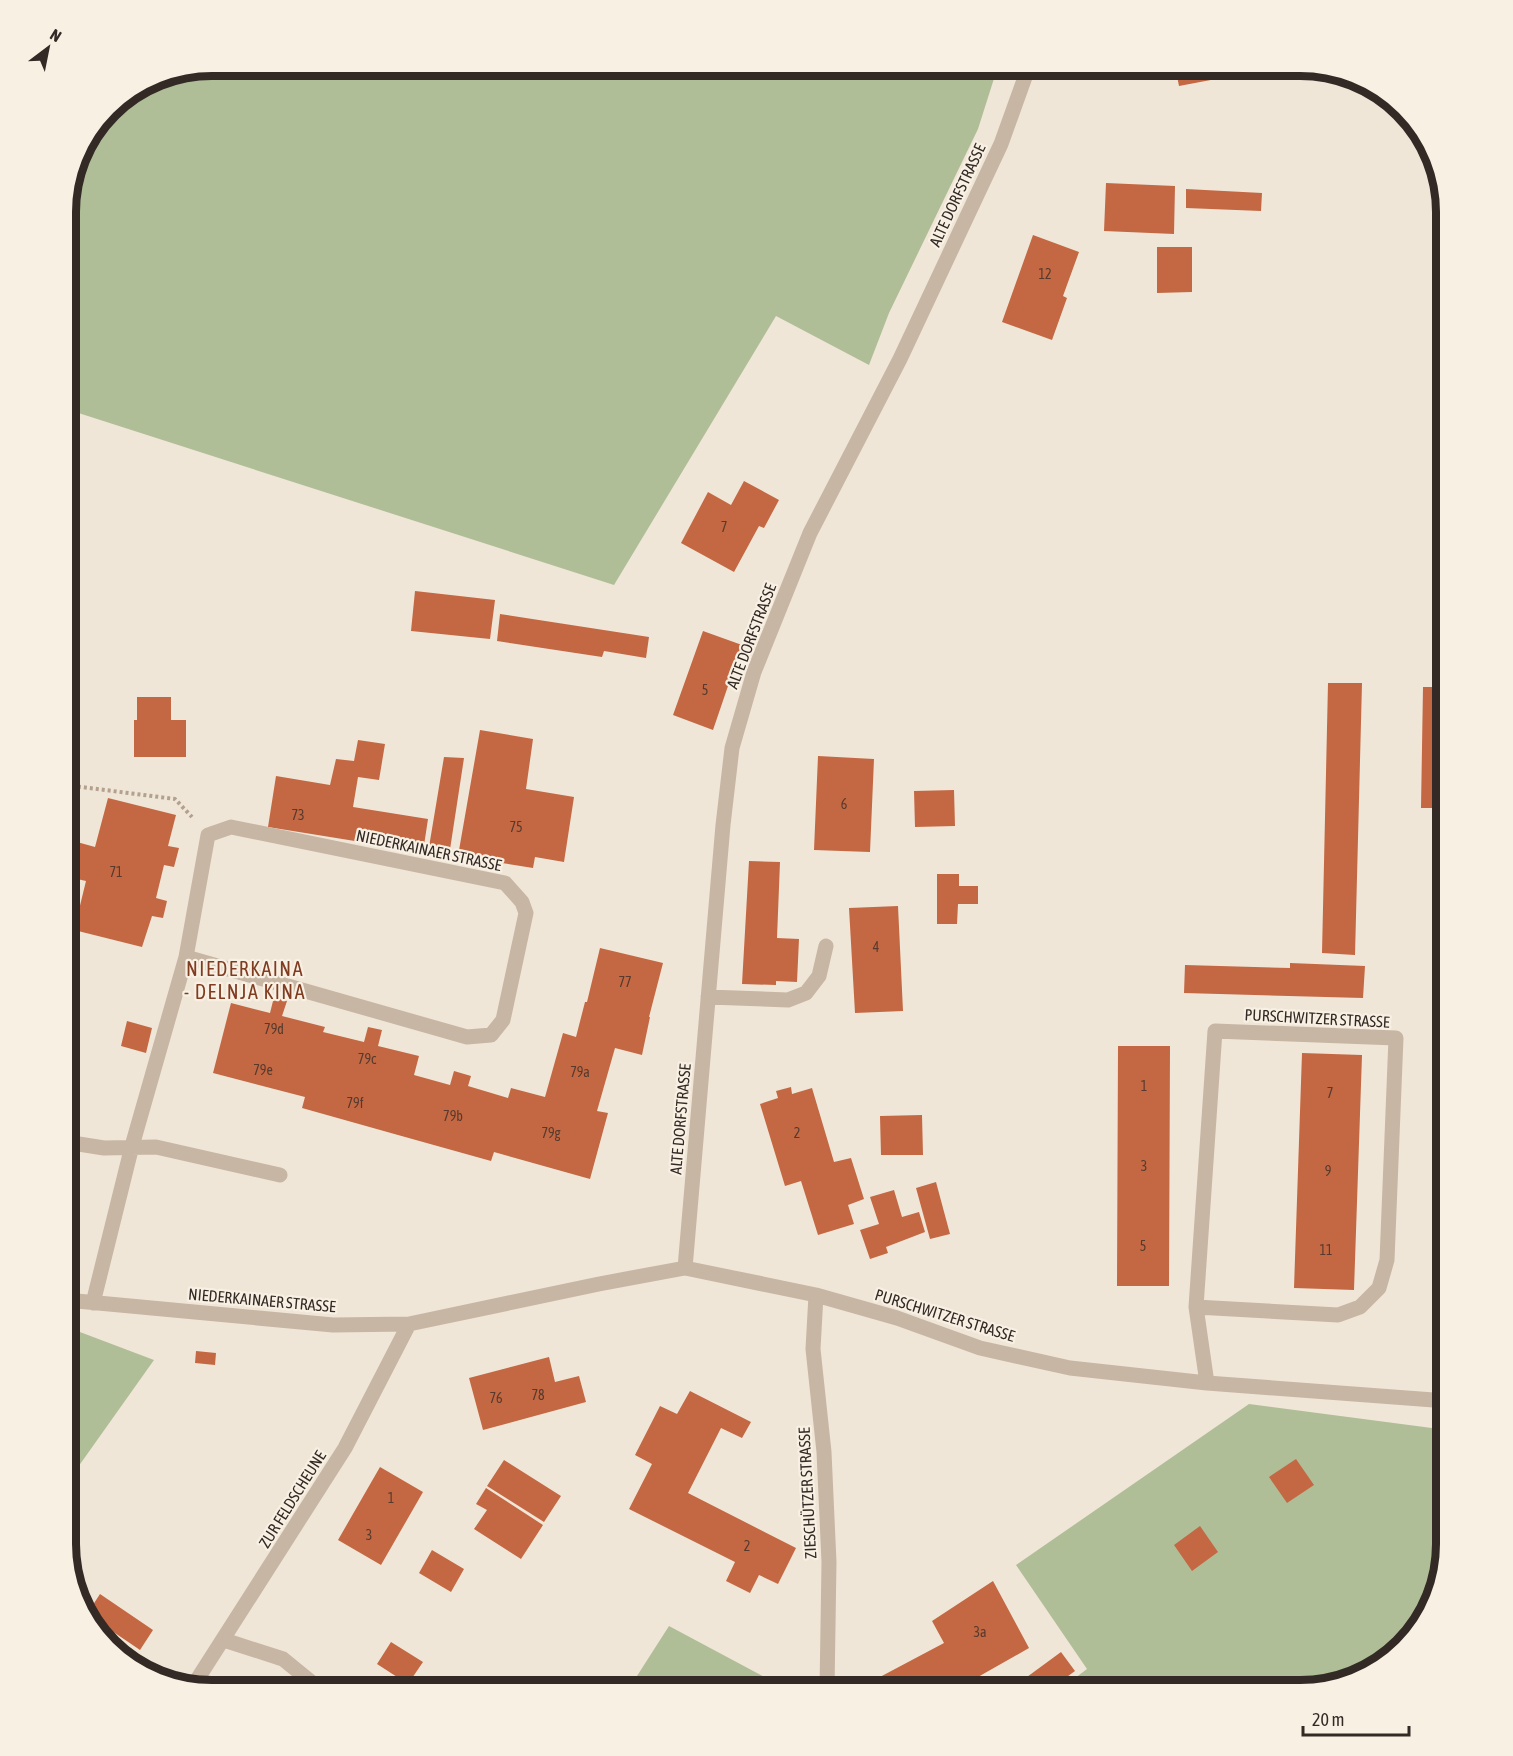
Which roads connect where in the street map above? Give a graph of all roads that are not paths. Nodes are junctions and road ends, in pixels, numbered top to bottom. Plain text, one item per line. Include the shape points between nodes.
1 (1025, 77) edge
2 (826, 946) dead end
3 (186, 957) junction
4 (708, 998) junction
5 (77, 1144) edge
6 (132, 1146) junction
7 (280, 1175) dead end
8 (685, 1268) junction
9 (816, 1295) junction
10 (77, 1301) edge
11 (93, 1303) junction
12 (1196, 1307) junction
13 (409, 1324) junction
14 (1207, 1383) junction
15 (1436, 1400) edge
16 (224, 1640) junction
17 (198, 1678) edge
18 (309, 1680) edge
19 (827, 1680) edge

1 - 4 street, ALTE DORFSTRASSE via 1000,144 900,359 810,533 754,672 732,748
2 - 4 street via 819,976 806,993 788,1000
3 - 3 street, NIEDERKAINAER STRASSE via 208,836 231,827 506,883 526,913 503,1020 491,1035 466,1037
3 - 6 street
4 - 8 street, ALTE DORFSTRASSE
5 - 6 street via 104,1148
6 - 7 street via 156,1147
6 - 11 street
8 - 9 street, NIEDERKAINAER STRASSE
8 - 13 street, NIEDERKAINAER STRASSE
9 - 14 street, PURSCHWITZER STRASSE via 991,1350 1070,1368
9 - 19 street, ZIESCHÜTZER STRASSE via 813,1349 824,1452 829,1562
10 - 11 street, NIEDERKAINAER STRASSE
11 - 13 street, NIEDERKAINAER STRASSE via 333,1325
12 - 12 street, PURSCHWITZER STRASSE via 1215,1031 1396,1038 1387,1260 1379,1288 1360,1307 1338,1315
12 - 14 street, PURSCHWITZER STRASSE
13 - 16 street, ZUR FELDSCHEUNE via 345,1448
14 - 15 street, PURSCHWITZER STRASSE
16 - 17 street, ZUR FELDSCHEUNE
16 - 18 street via 283,1659

